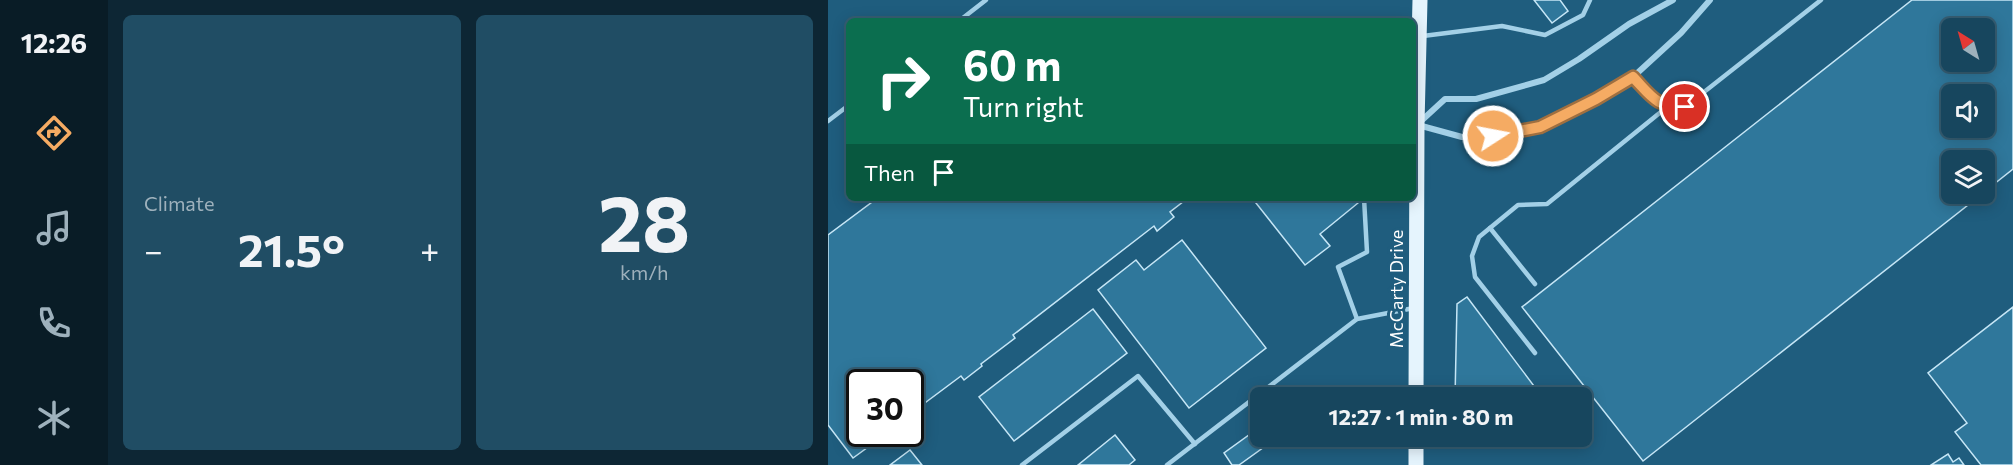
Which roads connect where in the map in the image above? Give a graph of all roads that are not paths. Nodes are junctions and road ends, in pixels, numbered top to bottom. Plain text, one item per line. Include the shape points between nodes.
1 (986, 0) edge
2 (1420, 0) edge
3 (1590, 0) edge
4 (1673, 0) edge
5 (1710, 0) edge
6 (1821, 0) edge
7 (962, 18) edge
8 (1419, 36) junction
9 (1633, 77) junction
10 (1416, 103) edge
11 (846, 107) edge
12 (1667, 107) junction
13 (828, 121) edge
14 (1416, 124) edge
15 (1416, 125) edge
16 (1364, 201) edge
17 (1415, 201) edge
18 (1490, 228) junction
19 (1535, 284) dead end
20 (1416, 308) junction
21 (1357, 319) junction
22 (1535, 352) dead end
23 (1416, 387) edge
24 (1195, 444) junction
25 (1416, 447) edge
26 (1022, 465) edge
27 (1167, 465) edge
28 (1416, 465) edge

1 - 7 lane
2 - 8 main road, McCarty Drive
3 - 8 lane via 1584,15 1545,35 1502,26
4 - 14 street via 1544,80 1476,99 1445,99
5 - 9 street
6 - 12 lane via 1685,107
8 - 10 main road, McCarty Drive
9 - 12 lane via 1652,98
9 - 15 street via 1540,127 1493,136 1461,137
11 - 13 lane
12 - 18 lane via 1547,204 1518,205
16 - 21 lane via 1366,252 1338,267
17 - 20 main road, McCarty Drive
18 - 19 lane
18 - 22 lane via 1479,237 1472,256 1475,277
20 - 21 lane
20 - 23 main road, McCarty Drive
21 - 24 lane
24 - 26 lane via 1138,376
24 - 27 lane
25 - 28 main road

